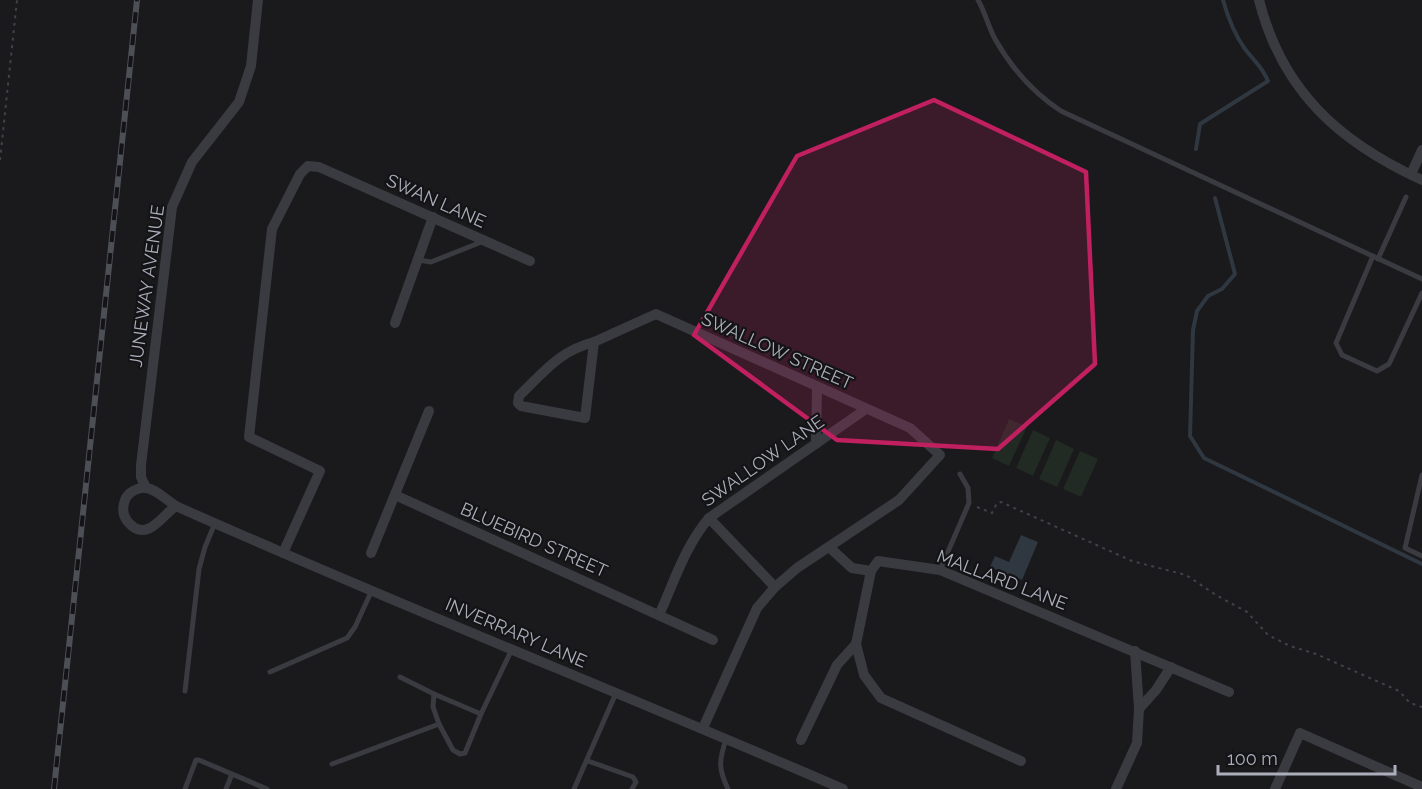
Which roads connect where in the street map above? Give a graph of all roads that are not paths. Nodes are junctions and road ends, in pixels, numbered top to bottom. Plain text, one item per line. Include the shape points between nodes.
1 (258, 0) edge
2 (978, 0) edge
3 (1259, 0) edge
4 (1422, 150) edge
5 (1411, 174) junction
6 (1422, 180) edge
7 (1406, 197) dead end
8 (433, 217) junction
9 (484, 241) junction
10 (1375, 258) junction
11 (418, 260) junction
12 (530, 261) dead end
13 (1422, 279) edge
14 (1422, 293) edge
15 (395, 323) dead end
16 (594, 342) junction
17 (817, 387) junction
18 (866, 409) junction
19 (429, 411) dead end
20 (816, 444) junction
21 (960, 474) dead end
22 (1422, 475) edge
23 (147, 488) junction
24 (395, 495) junction
25 (1419, 497) edge
26 (176, 506) junction
27 (709, 518) junction
28 (215, 523) junction
29 (829, 548) junction
30 (283, 553) junction
31 (371, 553) dead end
32 (1422, 556) edge
33 (940, 570) junction
34 (871, 571) junction
35 (775, 587) junction
36 (372, 590) junction
37 (659, 615) junction
38 (713, 640) dead end
39 (856, 644) junction
40 (512, 649) junction
41 (1135, 651) junction
42 (1171, 667) junction
43 (270, 672) dead end
44 (400, 677) dead end
45 (185, 691) dead end
46 (1229, 692) dead end
47 (616, 693) junction
48 (434, 694) junction
49 (1139, 709) junction
50 (481, 714) junction
51 (438, 724) junction
52 (703, 728) junction
53 (727, 738) junction
54 (801, 740) dead end
55 (588, 760) junction
56 (1021, 761) dead end
57 (332, 764) dead end
58 (232, 774) junction
59 (1422, 787) edge
60 (185, 789) edge
61 (226, 789) edge
62 (267, 789) edge
63 (574, 789) edge
64 (632, 789) edge
65 (728, 789) edge
66 (843, 789) edge
67 (1116, 789) edge
68 (1275, 789) edge

1 - 23 street, JUNEWAY AVENUE via 251,66 238,102 192,162 172,207 141,465 141,477
2 - 10 lane via 994,38 1039,97 1061,111
3 - 5 street via 1280,58 1314,106 1342,133 1383,161
4 - 5 street
5 - 6 street
7 - 10 lane
8 - 9 street, SWAN LANE
8 - 11 street
8 - 30 street, SWAN LANE via 319,167 308,166 272,229 249,437 320,471
9 - 11 lane via 431,262
9 - 12 street, SWAN LANE
10 - 13 lane
10 - 14 lane via 1336,342 1342,355 1377,371 1389,364
11 - 15 street
16 - 16 street, SWALLOW STREET via 562,355 519,396 521,406 585,418
16 - 17 street, SWALLOW STREET via 656,314
17 - 18 street, SWALLOW STREET
17 - 20 street
18 - 20 street, SWALLOW LANE
18 - 29 street, SWALLOW STREET via 910,428 940,455 899,500
19 - 24 street
20 - 27 street, SWALLOW LANE
21 - 33 lane via 968,488 969,503
22 - 25 lane
23 - 26 street, INVERRARY LANE
23 - 26 street via 133,491 124,501 124,516 135,527 151,528
24 - 31 street
24 - 37 street, BLUEBIRD STREET
25 - 32 lane via 1405,548
26 - 28 street, INVERRARY LANE
27 - 35 street
27 - 37 street, SWALLOW LANE via 686,554
28 - 30 street, INVERRARY LANE
28 - 45 lane via 199,568
29 - 34 street via 852,568
29 - 35 street
30 - 36 street, INVERRARY LANE
33 - 34 street, MALLARD LANE via 878,561
33 - 41 street, MALLARD LANE
34 - 39 street
35 - 52 street via 757,608
36 - 40 street, INVERRARY LANE
36 - 43 lane via 347,638
37 - 38 street, BLUEBIRD STREET
39 - 54 street via 837,664
39 - 56 street via 864,675 881,698
40 - 47 street, INVERRARY LANE
40 - 50 lane
41 - 42 street, MALLARD LANE
41 - 49 street
42 - 46 street, MALLARD LANE
42 - 49 street
44 - 48 lane
47 - 52 street, INVERRARY LANE
47 - 55 lane
48 - 50 lane
48 - 51 lane
49 - 67 street via 1137,743
50 - 51 lane via 465,753 453,750
51 - 57 lane
52 - 53 street, INVERRARY LANE
53 - 65 lane via 719,768
53 - 66 street, INVERRARY LANE
55 - 63 lane
55 - 64 lane via 633,777 636,782
58 - 60 lane via 196,760
58 - 61 lane
58 - 62 lane
59 - 68 street via 1300,733

